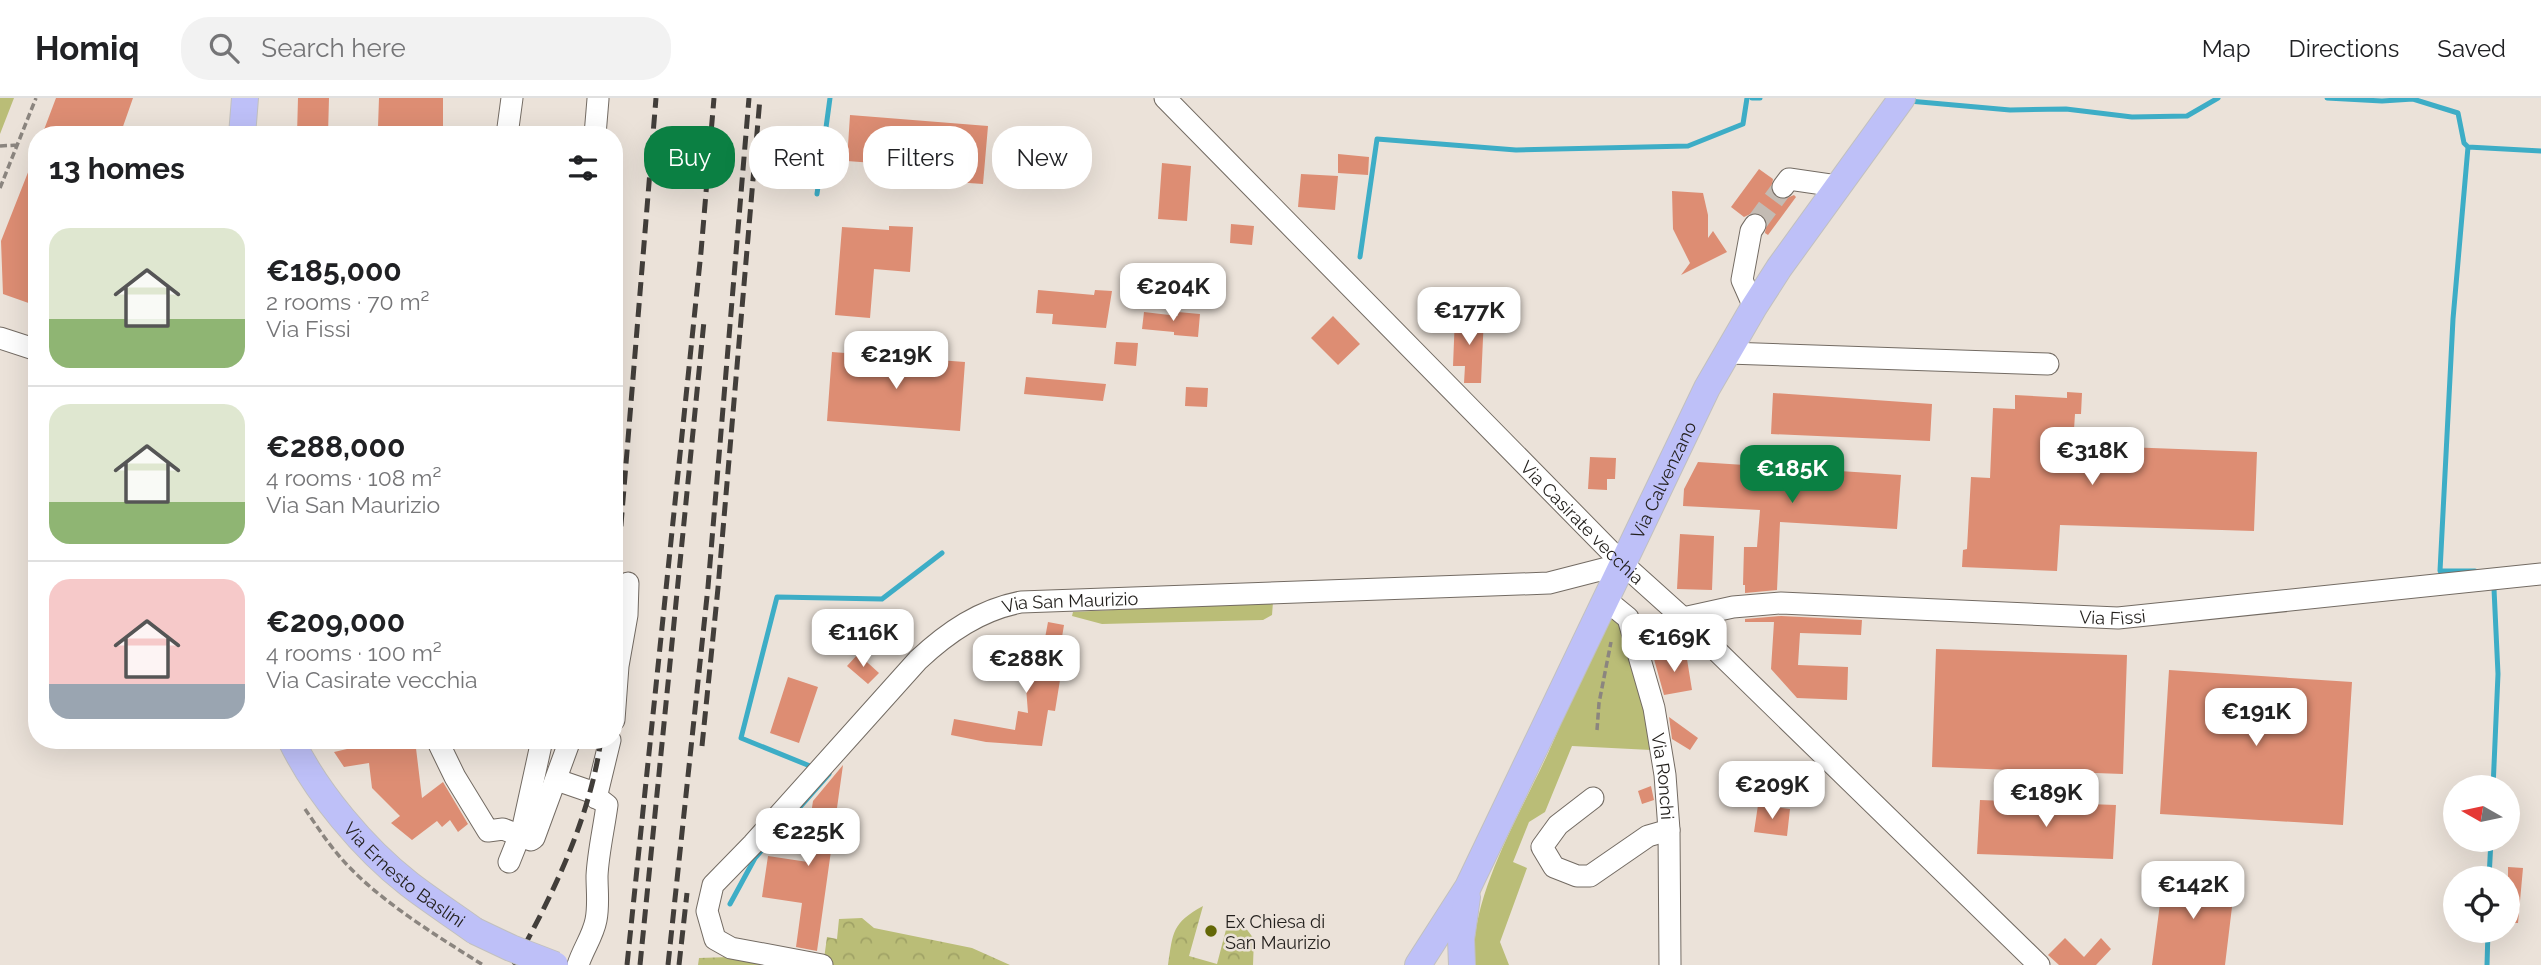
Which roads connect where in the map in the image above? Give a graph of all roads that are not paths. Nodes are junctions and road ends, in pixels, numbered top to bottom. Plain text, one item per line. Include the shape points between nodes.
1 (245, 98) edge
2 (512, 98) edge
3 (1165, 98) edge
4 (1902, 98) edge
5 (605, 100) edge
6 (243, 126) edge
7 (508, 126) edge
8 (598, 126) edge
9 (608, 126) edge
10 (1837, 186) junction
11 (1783, 187) dead end
12 (1755, 225) tunnel mouth
13 (1754, 307) junction
14 (0, 338) edge
15 (28, 348) edge
16 (1728, 353) junction
17 (2048, 364) dead end
18 (1623, 564) junction
19 (2541, 575) edge
20 (628, 583) dead end
21 (1612, 604) junction
22 (1684, 618) junction
23 (623, 638) edge
24 (1636, 639) junction
25 (297, 749) edge
26 (442, 749) edge
27 (540, 749) edge
28 (567, 749) edge
29 (608, 749) edge
30 (557, 780) junction
31 (596, 798) junction
32 (1593, 798) dead end
33 (1669, 830) junction
34 (520, 835) junction
35 (509, 862) dead end
36 (1468, 887) junction
37 (1447, 921) junction
38 (555, 965) edge
39 (578, 965) edge
40 (822, 965) edge
41 (1403, 965) edge
42 (1418, 965) edge
43 (1462, 965) edge
44 (1670, 965) edge
45 (2039, 965) edge

1 - 6 main road
2 - 7 street
3 - 18 street, Via Casirate vecchia
4 - 10 main road, Via Calvenzano
5 - 8 street
5 - 9 street
10 - 11 street via 1789,179
10 - 13 main road, Via Calvenzano
12 - 13 street via 1742,280
13 - 16 main road, Via Calvenzano
14 - 15 street
16 - 17 street
16 - 18 main road, Via Calvenzano
18 - 21 main road, Via Calvenzano
18 - 22 street, Via Casirate vecchia
18 - 40 street, Via San Maurizio via 1549,583 1021,601 970,619 918,660 713,886 707,911 715,939 732,948
19 - 22 street, Via Fissi via 2118,618 1781,603
20 - 23 street
21 - 24 street, Via Ronchi via 1628,618
21 - 36 main road, Via Calvenzano
22 - 24 street, Via Fissi
22 - 45 street, Via Casirate vecchia
24 - 33 street, Via Ronchi via 1654,708
25 - 38 main road, Via Ernesto Baslini, bridge via 339,814 408,883 475,931
26 - 34 street via 488,831 503,829
27 - 34 street
28 - 30 street
29 - 31 street
30 - 31 street
30 - 34 street via 534,838
31 - 39 street via 607,805 597,874 599,897 592,935
32 - 33 street via 1558,825 1542,847 1554,866 1590,876 1648,836
33 - 44 street, Via Ronchi
34 - 35 street
36 - 37 main road, Via Calvenzano
36 - 43 main road, Via Calvenzano
37 - 41 main road
37 - 42 main road, Via Calvenzano

